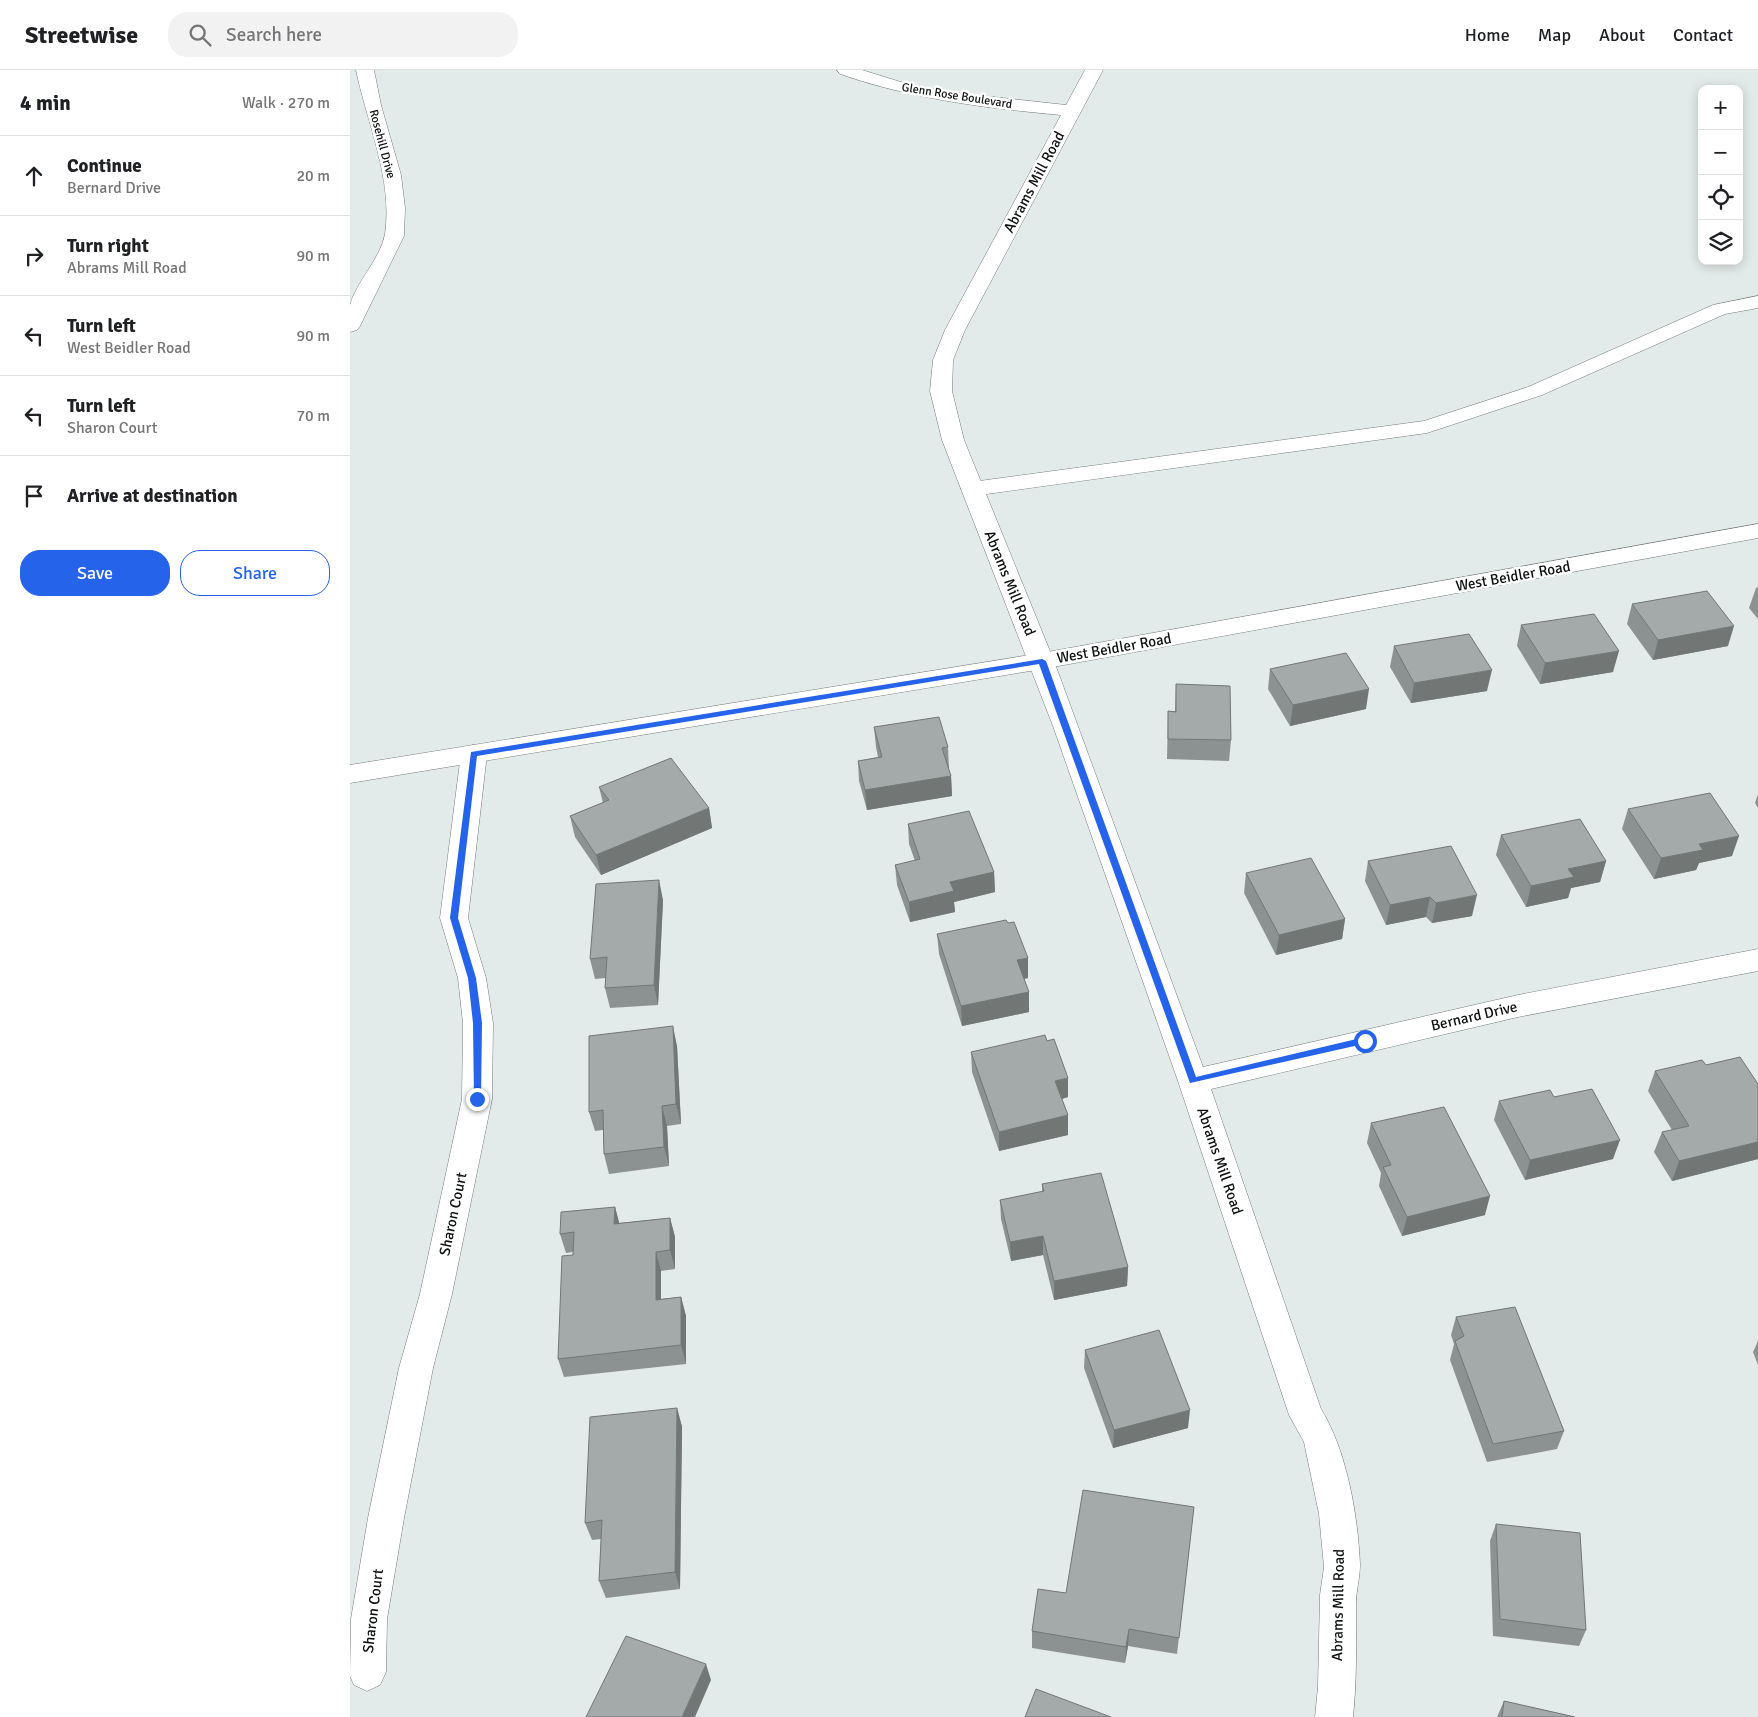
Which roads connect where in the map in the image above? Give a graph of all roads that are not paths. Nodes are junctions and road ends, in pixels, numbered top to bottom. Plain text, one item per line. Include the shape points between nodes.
1 (846, 70) edge
2 (1094, 70) edge
3 (366, 72) edge
4 (1072, 111) junction
5 (1758, 302) edge
6 (350, 326) edge
7 (972, 489) junction
8 (1758, 531) edge
9 (1042, 661) junction
10 (474, 754) junction
11 (350, 774) edge
12 (1758, 960) edge
13 (1193, 1081) junction
14 (367, 1672) dead end
15 (1334, 1717) edge

1 - 4 street, Glenn Rose Boulevard via 918,93
2 - 4 street, Abrams Mill Road
3 - 6 street, Rosehill Drive via 392,174 396,208 394,236
4 - 7 street, Abrams Mill Road via 968,304 944,360 941,391 953,440
5 - 7 street via 1720,309 1535,391 1427,427
7 - 9 street, Abrams Mill Road
8 - 9 street, West Beidler Road
9 - 10 street, West Beidler Road
9 - 13 street, Abrams Mill Road
10 - 11 street, West Beidler Road
10 - 14 street, Sharon Court via 454,918 472,978 479,1037 477,1099 436,1294 416,1368 386,1518 369,1619
12 - 13 street, Bernard Drive via 1518,1006
13 - 15 street, Abrams Mill Road via 1306,1415 1320,1438 1337,1514 1342,1567 1338,1595

